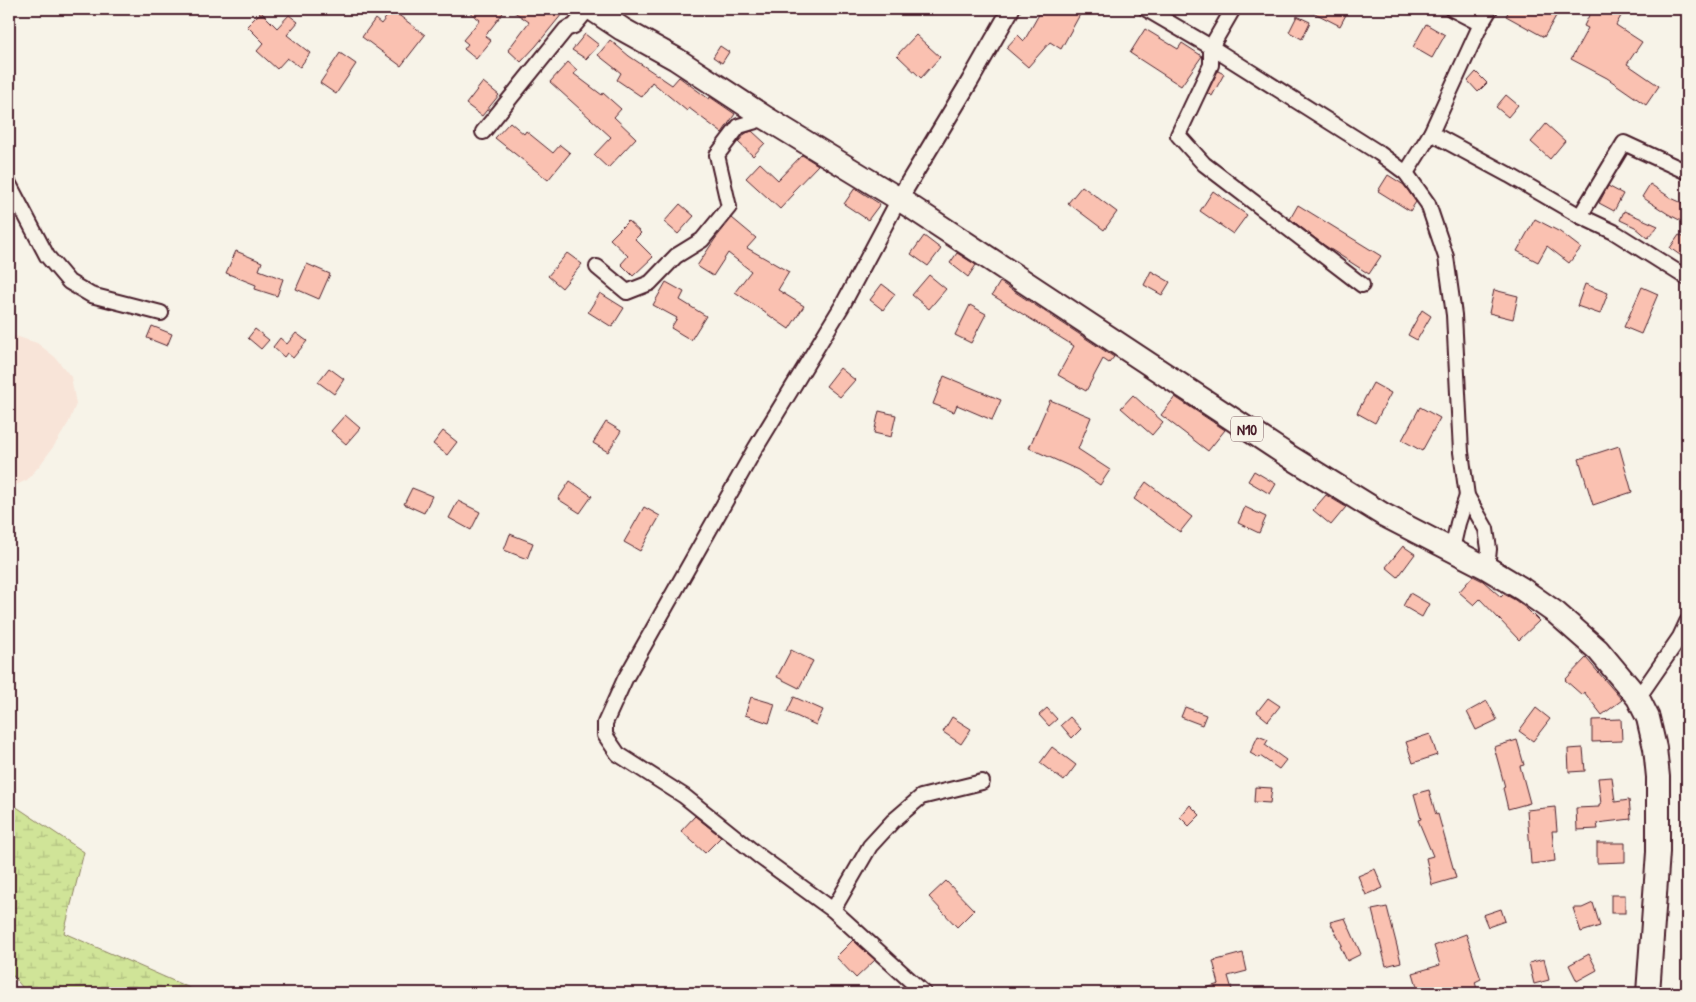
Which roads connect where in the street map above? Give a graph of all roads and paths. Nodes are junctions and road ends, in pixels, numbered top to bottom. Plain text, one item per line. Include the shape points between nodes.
1 (588, 9) edge
2 (592, 9) edge
3 (1011, 9) edge
4 (1146, 9) edge
5 (1233, 9) edge
6 (1452, 9) edge
7 (1490, 9) edge
8 (1481, 24) junction
9 (1211, 47) junction
10 (766, 118) junction
11 (483, 132) dead end
12 (1431, 134) junction
13 (1687, 172) edge
14 (1406, 174) junction
15 (9, 184) edge
16 (899, 199) junction
17 (1580, 216) junction
18 (596, 267) dead end
19 (1687, 278) edge
20 (1362, 284) dead end
21 (161, 314) dead end
22 (1466, 496) junction
23 (1452, 549) junction
24 (1487, 568) junction
25 (1687, 622) edge
26 (1684, 642) edge
27 (1638, 698) junction
28 (982, 782) dead end
29 (833, 910) junction
30 (924, 993) edge
31 (1648, 993) edge

1 - 11 street via 574,26 566,29
2 - 10 highway, N10
3 - 16 street
4 - 9 street
5 - 9 street
6 - 8 street
7 - 8 street
8 - 12 street
9 - 14 street via 1379,153
9 - 20 street via 1211,66 1178,135 1204,164
10 - 16 highway, N10
10 - 18 street via 738,126 717,155 729,207 702,240 676,256 650,283 627,292
12 - 14 street
12 - 17 street
13 - 17 street via 1624,143
14 - 22 street via 1428,204 1446,258 1454,315
15 - 21 street via 46,256 69,282 91,296
16 - 23 highway, N10 via 1287,455 1384,515
16 - 29 street via 842,306 630,670 605,723 605,735 618,754 684,796
17 - 19 street via 1614,232
22 - 23 street
22 - 24 street via 1486,529
23 - 24 highway, N10
24 - 27 highway, N10 via 1556,613 1598,650
25 - 26 street
26 - 27 street
27 - 31 highway, N10 via 1648,718 1658,777 1658,852
28 - 29 street via 921,797 900,815 870,846
29 - 30 street

